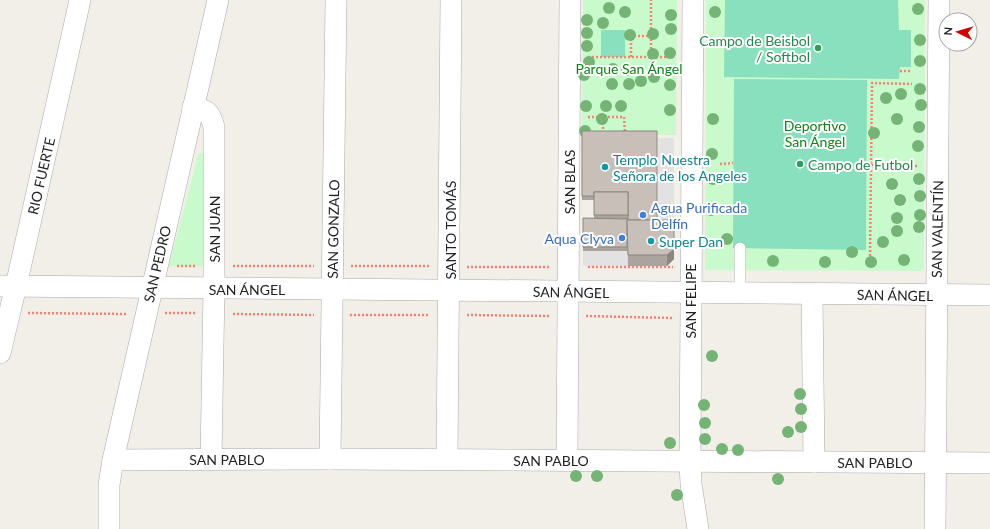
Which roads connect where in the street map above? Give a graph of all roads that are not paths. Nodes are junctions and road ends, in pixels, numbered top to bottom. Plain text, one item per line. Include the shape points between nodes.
1 (80, 0) edge
2 (218, 0) edge
3 (336, 0) edge
4 (451, 0) edge
5 (570, 0) edge
6 (693, 0) edge
7 (939, 0) edge
8 (193, 107) junction
9 (740, 248) dead end
10 (8, 286) edge
11 (151, 288) junction
12 (214, 288) junction
13 (332, 289) junction
14 (450, 290) junction
15 (569, 292) junction
16 (690, 293) junction
17 (740, 293) junction
18 (812, 294) junction
19 (937, 295) junction
20 (990, 296) edge
21 (0, 353) edge
22 (211, 459) junction
23 (330, 459) junction
24 (447, 459) junction
25 (113, 460) junction
26 (567, 460) junction
27 (690, 461) junction
28 (814, 462) junction
29 (936, 462) junction
30 (990, 463) edge
31 (109, 529) edge
32 (698, 529) edge
33 (935, 529) edge

1 - 10 street, RIO FUERTE
2 - 8 street, SAN PEDRO
3 - 13 street, SAN GONZALO
4 - 14 street, SANTO TOMÁS
5 - 15 street, SAN BLAS via 578,267
6 - 16 street, SAN FELIPE
7 - 19 street, SAN VALENTÍN
8 - 11 street, SAN PEDRO
8 - 12 street, SAN JUAN via 206,110 214,127
9 - 17 lane
10 - 11 street, SAN ÁNGEL
10 - 21 street, RIO FUERTE
11 - 12 street, SAN ÁNGEL
11 - 25 street, SAN PEDRO
12 - 13 street, SAN ÁNGEL
12 - 22 street, SAN JUAN
13 - 14 street, SAN ÁNGEL
13 - 23 street, SAN GONZALO
14 - 15 street, SAN ÁNGEL
14 - 24 street, SANTO TOMÁS
15 - 16 street, SAN ÁNGEL
15 - 26 street, SAN BLAS
16 - 17 street, SAN ÁNGEL
16 - 27 street, SAN FELIPE
17 - 18 street, SAN ÁNGEL
18 - 19 street, SAN ÁNGEL
18 - 28 street
19 - 20 street, SAN ÁNGEL
19 - 29 street, SAN VALENTÍN
22 - 23 street, SAN PABLO
22 - 25 street, SAN PABLO
23 - 24 street, SAN PABLO
24 - 26 street, SAN PABLO
25 - 31 street, SAN PEDRO via 109,485
26 - 27 street, SAN PABLO
27 - 28 street, SAN PABLO
27 - 32 street, SAN FELIPE
28 - 29 street, SAN PABLO
29 - 30 street, SAN PABLO
29 - 33 street, SAN VALENTÍN

